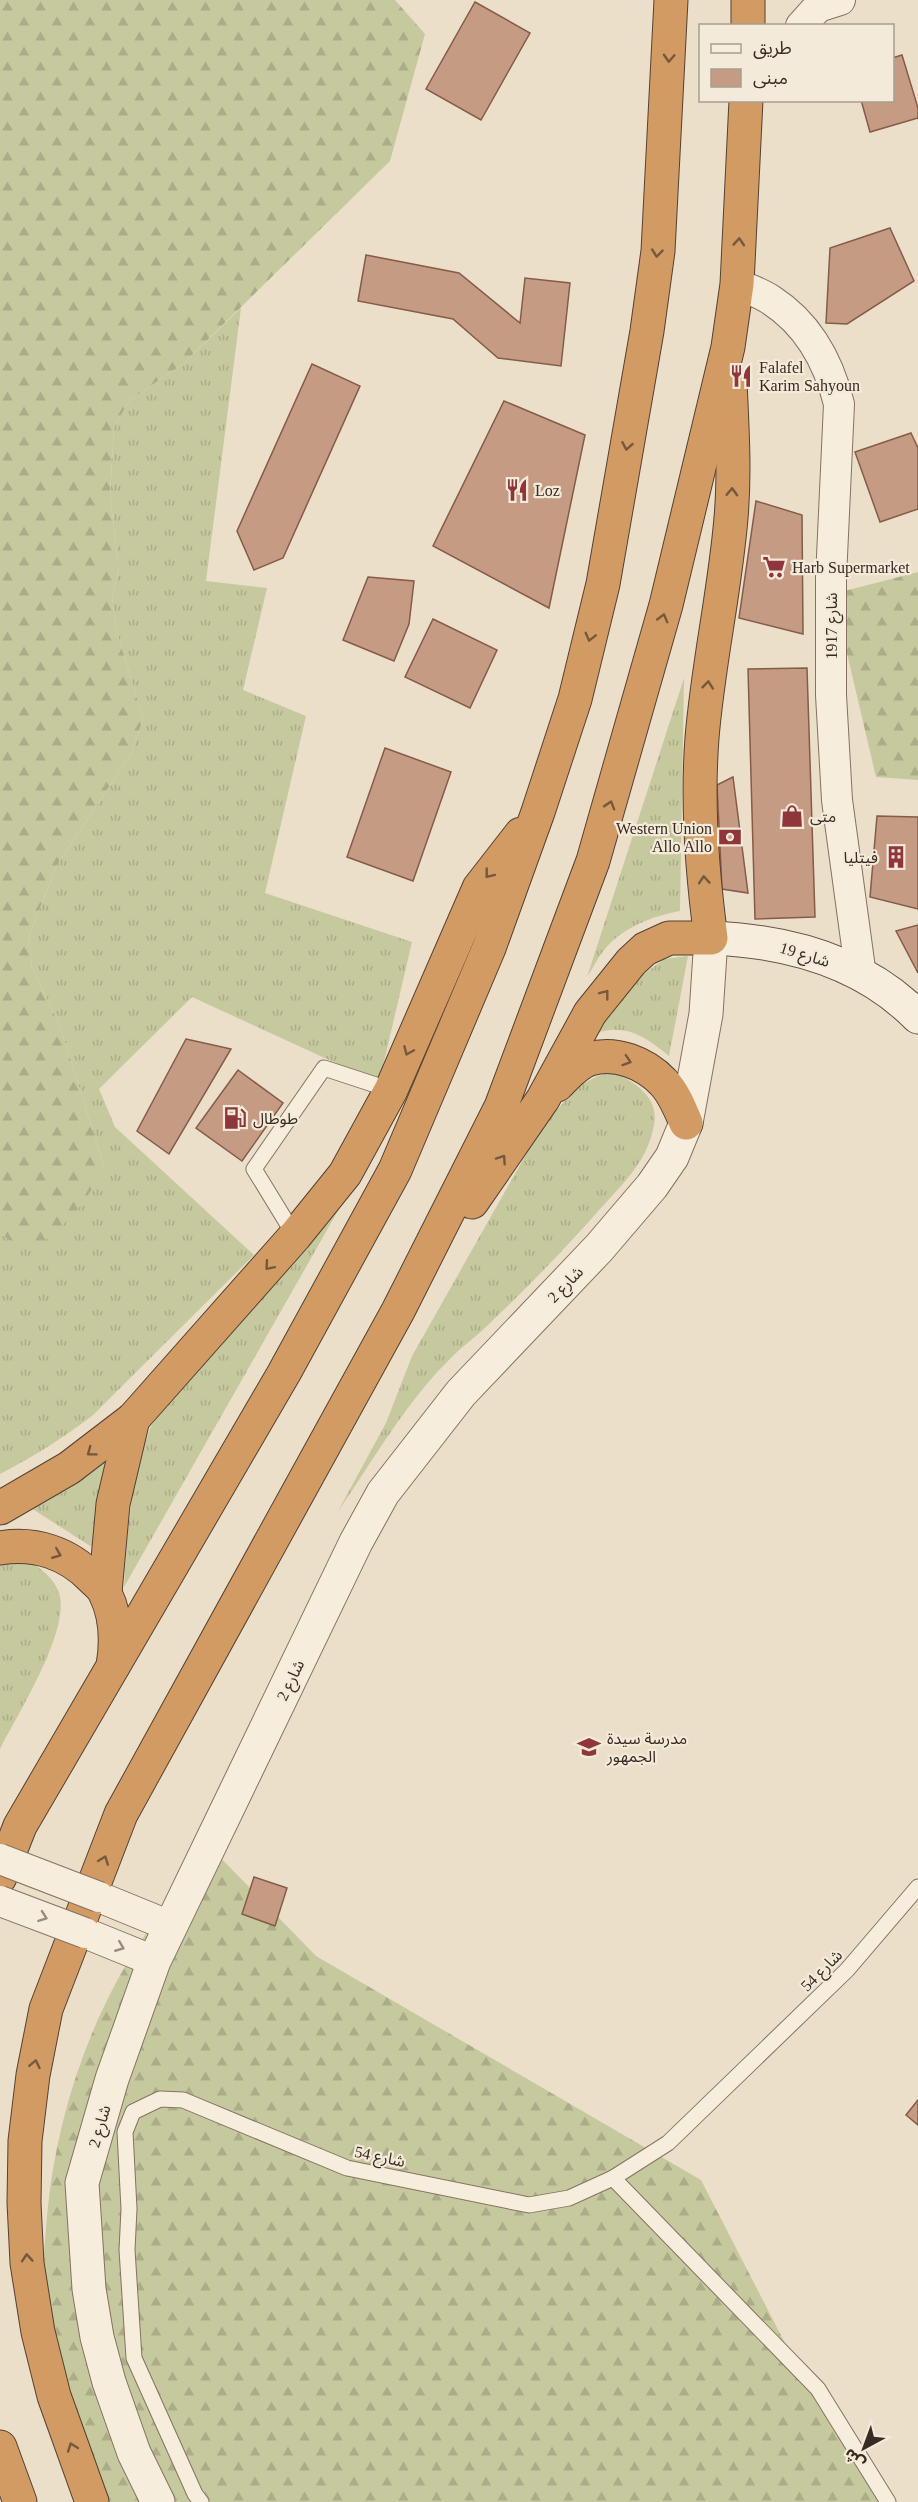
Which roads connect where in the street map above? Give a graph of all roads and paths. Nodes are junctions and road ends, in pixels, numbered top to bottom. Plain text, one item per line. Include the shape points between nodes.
1 (672, 0) edge
2 (748, 0) edge
3 (748, 24) edge
4 (746, 102) edge
5 (737, 284) junction
6 (728, 347) junction
7 (538, 812) junction
8 (711, 938) junction
9 (861, 976) junction
10 (918, 1017) edge
11 (391, 1090) junction
12 (543, 1099) junction
13 (686, 1123) junction
14 (295, 1236) junction
15 (398, 1311) junction
16 (133, 1419) junction
17 (0, 1508) edge
18 (0, 1548) edge
19 (105, 1592) junction
20 (112, 1667) junction
21 (0, 1858) edge
22 (0, 1877) edge
23 (918, 1887) edge
24 (0, 1901) edge
25 (170, 1926) junction
26 (154, 1961) junction
27 (613, 2178) junction
28 (0, 2448) edge
29 (20, 2502) edge
30 (92, 2502) edge
31 (159, 2502) edge
32 (201, 2502) edge
33 (888, 2502) edge

1 -> 7 highway via 658,251 647,331 603,584 575,699
2 - 3 highway
5 -> 4 highway
5 - 6 highway
5 - 9 street, شارع 1917 via 770,299 806,333 822,354 839,404 831,578 831,695 837,801
8 -> 6 highway via 701,839 702,740 731,518 734,447
15 -> 6 highway via 501,1107 593,861 666,605
7 -> 11 highway via 479,888
7 - 20 highway via 489,948 395,1170 284,1373
8 - 9 street, شارع 19 via 785,946 825,957
12 -> 8 highway via 590,1013 631,962 645,949 669,938
8 - 13 street, شارع 2 via 706,1014
9 - 10 street, شارع 19 via 904,1003
11 - 14 highway via 345,1174
11 - 14 lane via 324,1068 254,1169
12 -> 13 highway via 588,1059 625,1058 664,1082
15 -> 12 highway
13 - 25 street, شارع 2 via 672,1157 652,1186 462,1393 383,1493
14 -> 16 highway
30 -> 15 highway via 54,2397 27,2264 25,2140 46,2009 121,1814
16 -> 17 highway via 69,1468
16 - 19 highway via 113,1504
18 -> 19 highway via 15,1546 53,1552 70,1560
19 - 20 highway via 115,1627
20 - 22 highway via 20,1826
21 - 25 street, bridge
23 - 27 lane, شارع 54 via 848,1970 668,2143
24 -> 26 street, bridge
25 - 26 street, شارع 2
26 - 31 street, شارع 2 via 112,2079 82,2183 89,2289 97,2337 134,2453
27 - 32 lane, شارع 54 via 569,2198 529,2205 347,2168 183,2100 160,2099 133,2112 125,2132 134,2358
27 - 33 lane via 818,2389
28 - 29 highway

